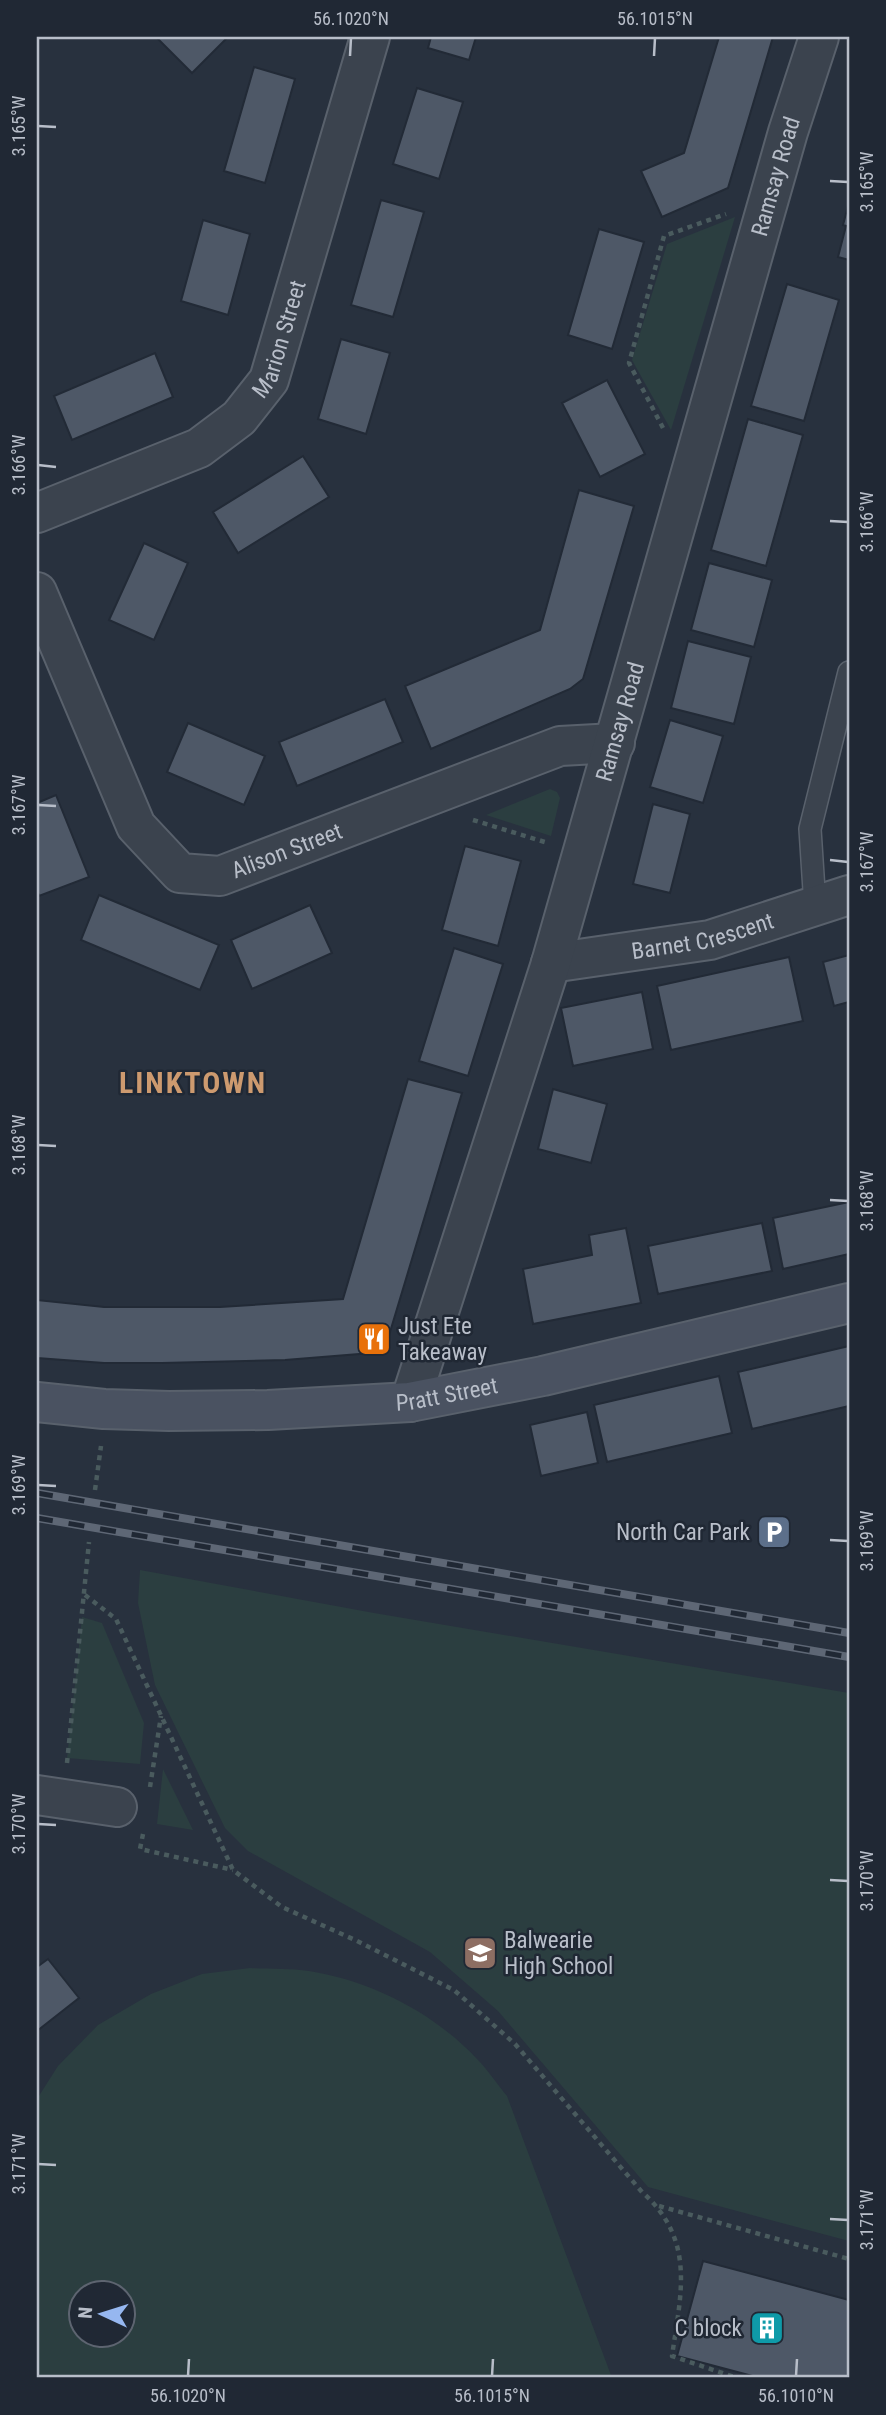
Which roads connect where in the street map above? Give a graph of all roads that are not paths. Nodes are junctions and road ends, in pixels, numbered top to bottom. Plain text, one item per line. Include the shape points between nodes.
1 (370, 37) edge
2 (819, 37) edge
3 (37, 513) edge
4 (37, 592) edge
5 (849, 672) edge
6 (615, 743) junction
7 (832, 900) edge
8 (551, 963) junction
9 (849, 1303) edge
10 (37, 1402) edge
11 (410, 1402) junction
12 (50, 1797) edge
13 (137, 1808) road end

1 - 3 street, Marion Street via 269,380 239,418 199,448
2 - 6 street, Ramsay Road
4 - 6 street, Alison Street via 136,826 180,873 220,876 560,747
5 - 7 lane via 810,829
6 - 8 street, Ramsay Road
7 - 8 street, Barnet Crescent via 710,940
8 - 11 street, Ramsay Road
9 - 11 main road, Pratt Street via 543,1376
10 - 11 main road, Pratt Street via 169,1411
12 - 13 street

